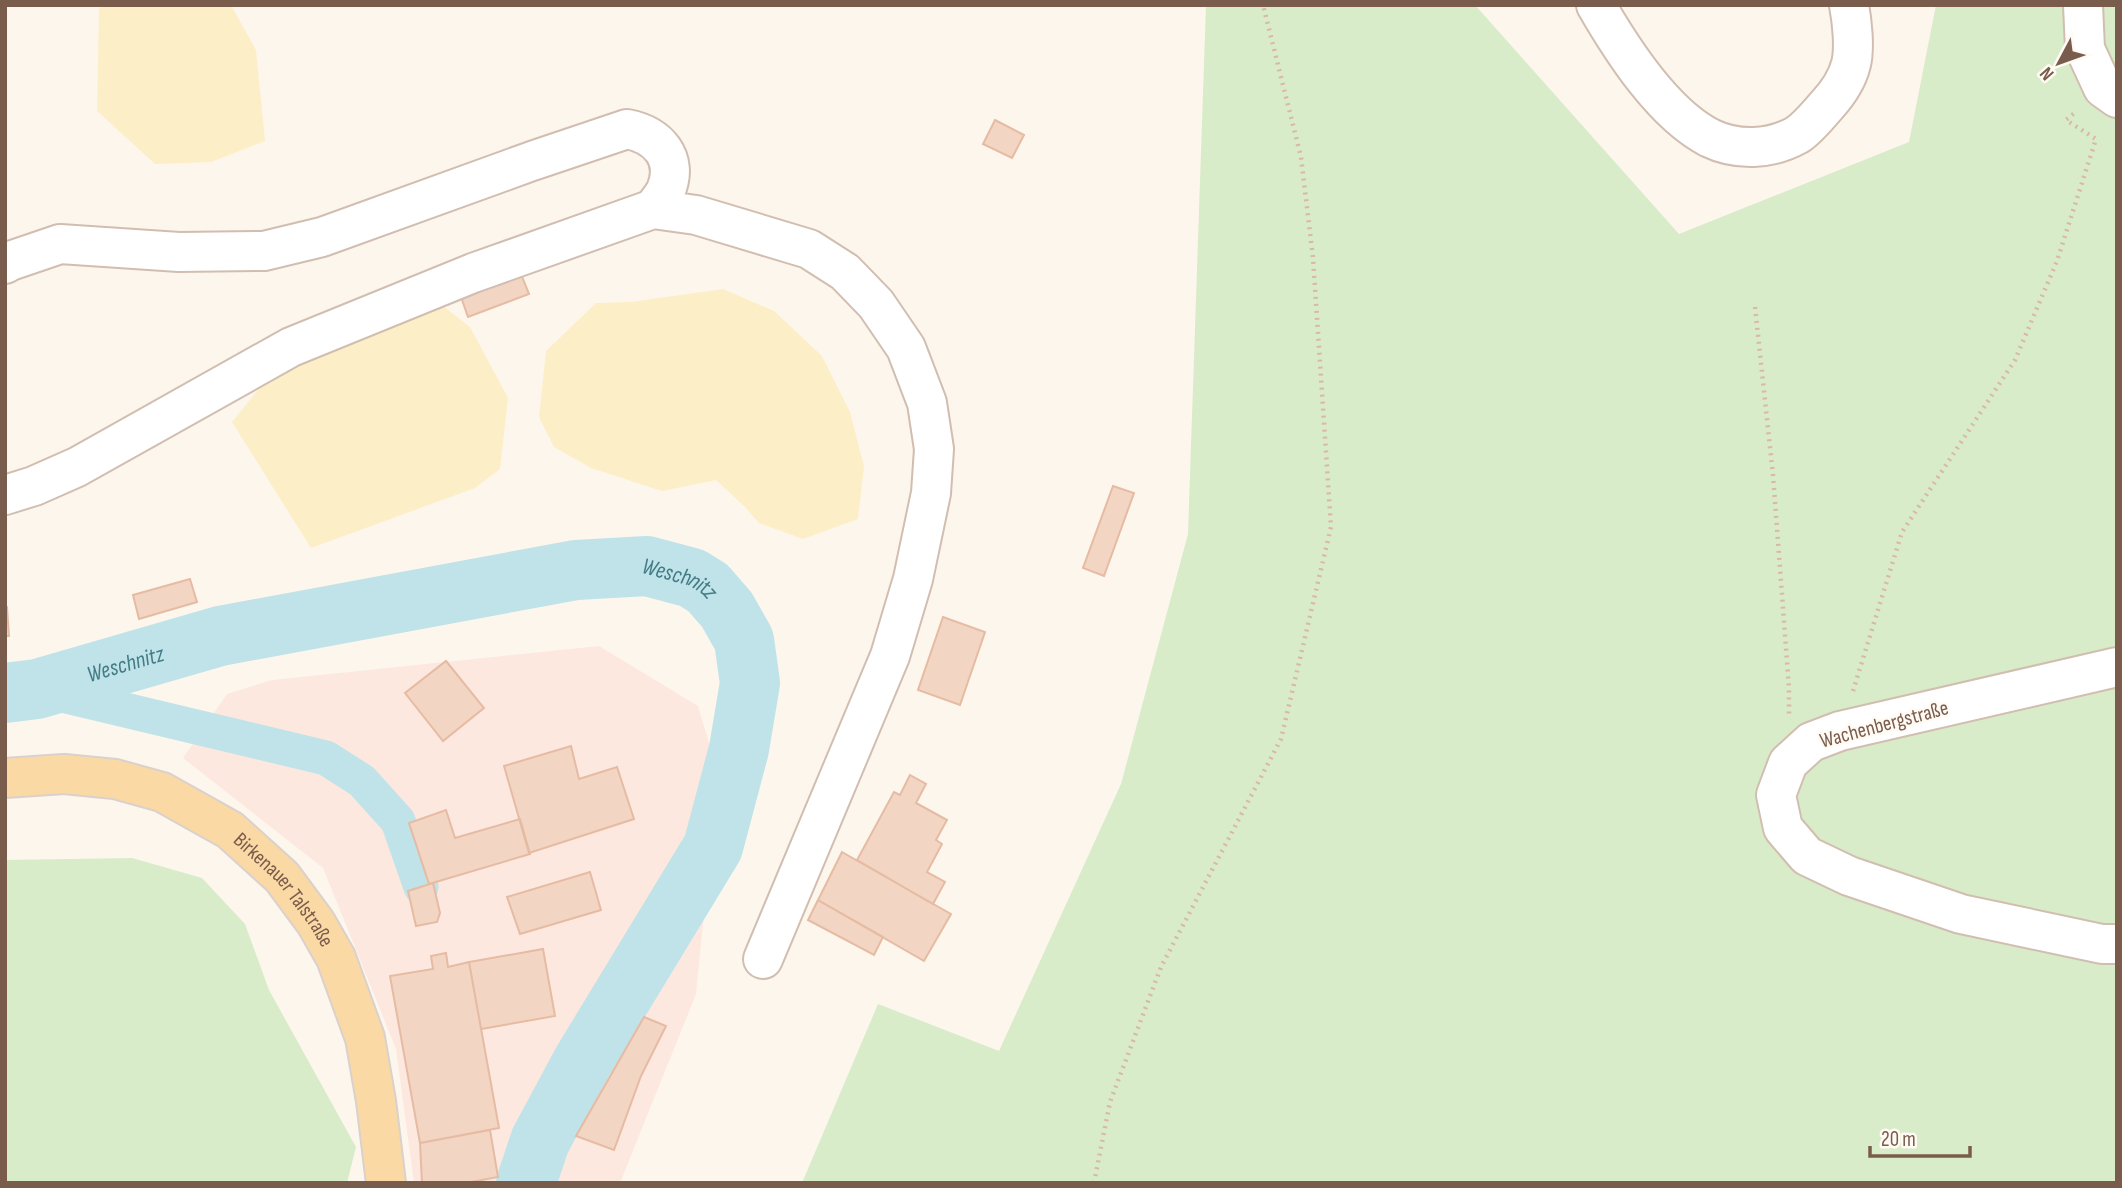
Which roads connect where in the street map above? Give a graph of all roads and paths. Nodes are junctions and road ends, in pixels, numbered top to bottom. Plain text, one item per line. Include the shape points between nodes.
1 (1263, 5) edge
2 (1596, 5) edge
3 (1849, 5) edge
4 (2083, 5) edge
5 (2117, 98) edge
6 (2096, 139) dead end
7 (653, 209) junction
8 (5, 264) edge
9 (1755, 307) dead end
10 (5, 495) edge
11 (2117, 667) edge
12 (1789, 688) dead end
13 (1840, 731) junction
14 (5, 778) edge
15 (2117, 944) edge
16 (763, 958) dead end
17 (386, 1183) edge
18 (1094, 1183) edge

1 - 18 path via 1301,157 1313,258 1331,527 1281,739 1161,967 1110,1102
2 - 3 street via 1666,105 1689,125 1737,147 1765,147 1797,134 1840,90 1852,63
4 - 5 street via 2085,49 2103,89
6 - 13 path via 2057,261 2015,360 1902,532
7 - 8 street via 666,192 671,170 667,157 657,141 627,130 322,237 264,251 179,252 60,244
7 - 10 street via 473,273 291,347 77,467
7 - 16 street via 696,215 809,249 845,272 876,304 906,348 931,426 931,493 913,579 890,656
9 - 12 path
11 - 13 street, Wachenbergstraße
13 - 15 street, Wachenbergstraße via 1811,742 1788,763 1776,795 1783,828 1807,856 1849,877 1961,914
14 - 17 main road, Birkenauer Talstraße via 64,774 115,779 162,792 230,830 282,877 336,958 365,1038

